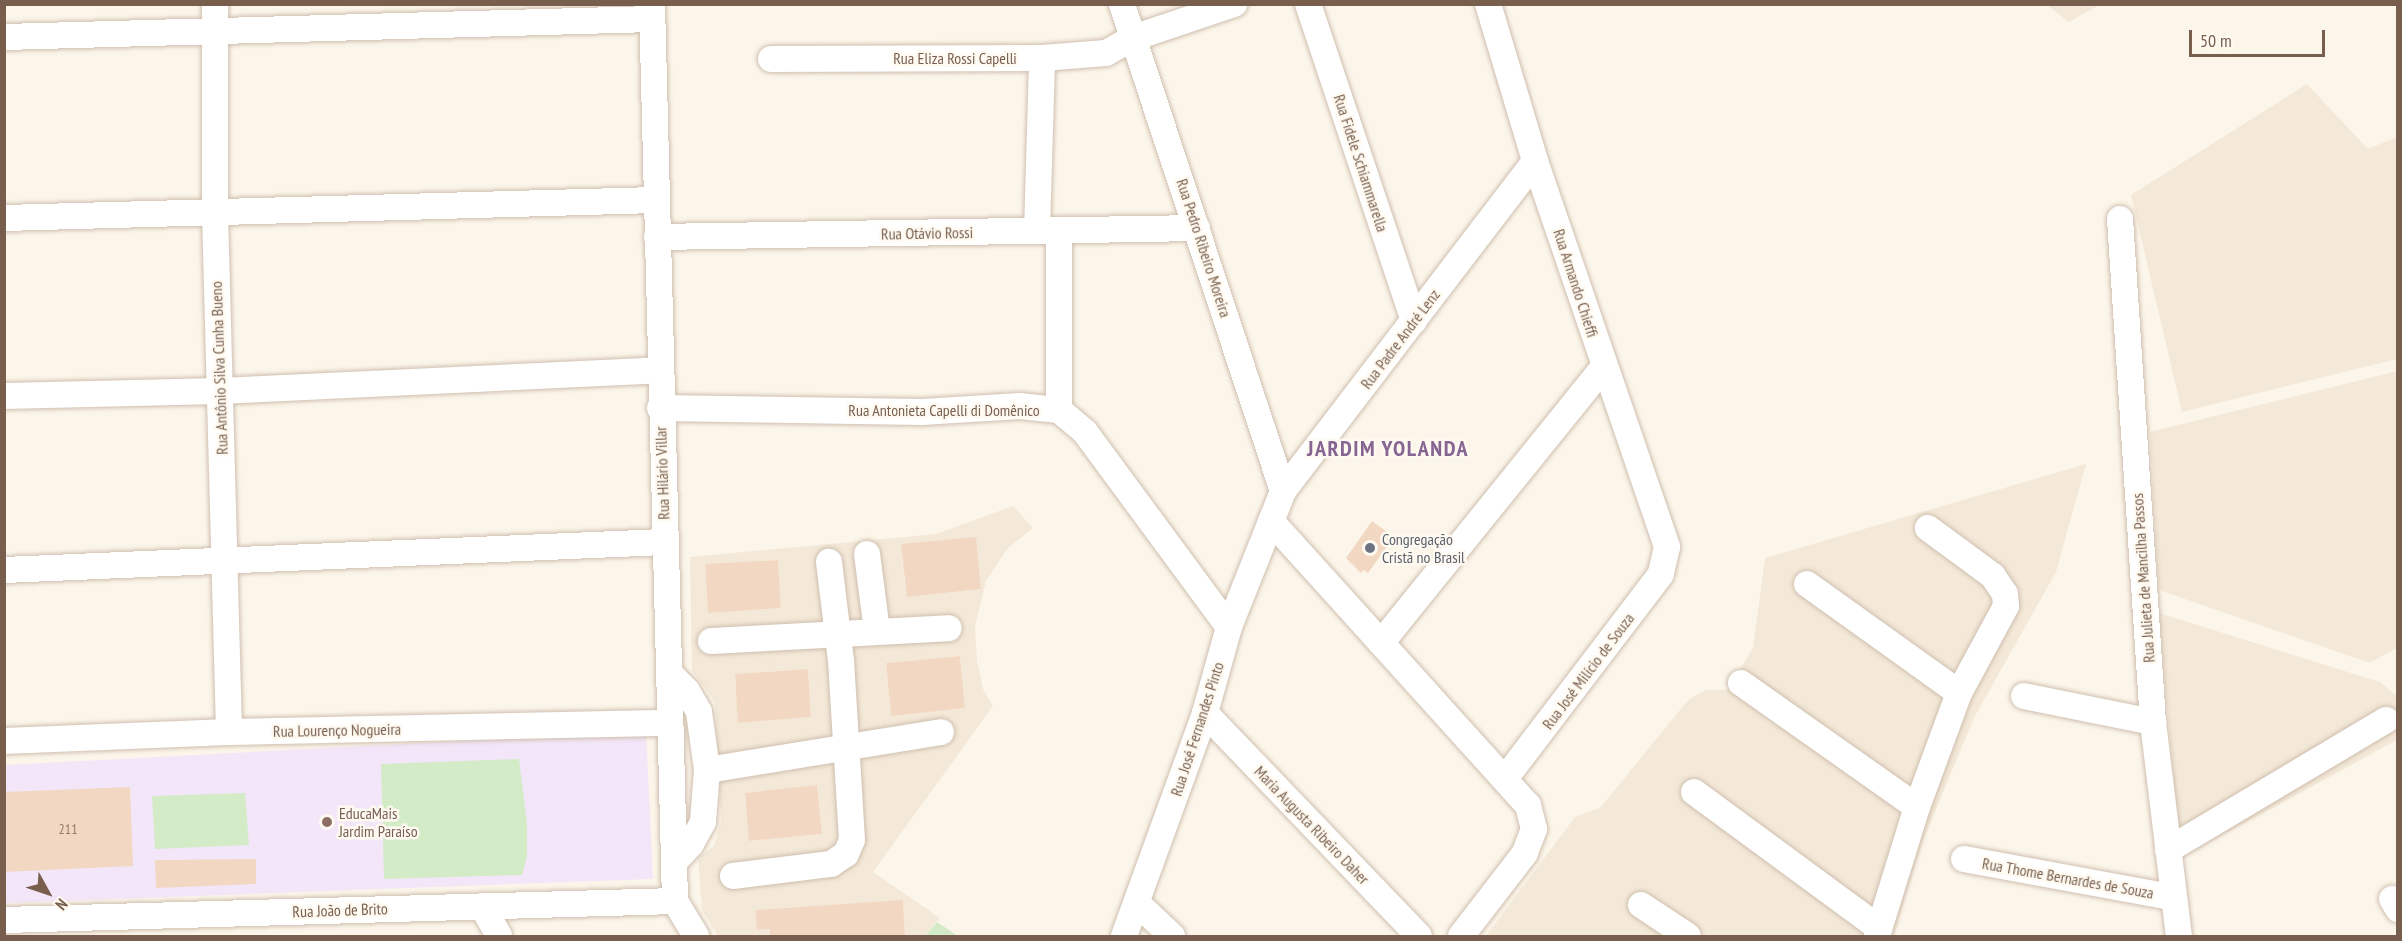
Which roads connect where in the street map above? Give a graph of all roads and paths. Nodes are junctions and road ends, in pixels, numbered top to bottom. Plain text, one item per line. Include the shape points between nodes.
1 (214, 4) edge
2 (1122, 4) edge
3 (1233, 4) edge
4 (1308, 4) edge
5 (1488, 4) edge
6 (652, 12) edge
7 (215, 31) junction
8 (4, 37) edge
9 (1134, 38) junction
10 (1042, 58) junction
11 (771, 59) dead end
12 (1535, 161) junction
13 (657, 200) junction
14 (215, 213) junction
15 (4, 218) edge
16 (2120, 219) dead end
17 (1197, 228) junction
18 (1048, 231) junction
19 (657, 237) junction
20 (1414, 321) junction
21 (1604, 367) junction
22 (660, 370) junction
23 (220, 391) junction
24 (4, 396) edge
25 (660, 408) junction
26 (1059, 410) junction
27 (1283, 491) junction
28 (1271, 521) junction
29 (1928, 528) dead end
30 (664, 543) junction
31 (867, 554) dead end
32 (1667, 560) joint
33 (226, 562) junction
34 (829, 562) dead end
35 (4, 570) edge
36 (1807, 584) dead end
37 (1229, 627) junction
38 (949, 628) dead end
39 (877, 631) junction
40 (838, 632) junction
41 (711, 641) dead end
42 (1381, 643) junction
43 (669, 673) junction
44 (1741, 683) dead end
45 (1959, 693) junction
46 (2024, 696) dead end
47 (1205, 713) junction
48 (2386, 720) dead end
49 (2153, 722) junction
50 (670, 723) junction
51 (229, 732) junction
52 (941, 732) dead end
53 (4, 741) edge
54 (843, 746) junction
55 (707, 770) junction
56 (1505, 779) junction
57 (1694, 792) dead end
58 (1917, 807) junction
59 (2168, 850) junction
60 (1964, 859) dead end
61 (674, 862) junction
62 (733, 876) dead end
63 (2172, 897) junction
64 (675, 901) junction
65 (1138, 904) junction
66 (1641, 905) dead end
67 (482, 906) junction
68 (4, 920) edge
69 (1656, 928) edge
70 (1878, 932) edge
71 (499, 936) edge
72 (696, 936) edge
73 (1124, 936) edge
74 (1172, 936) edge
75 (1419, 936) edge
76 (1461, 936) edge
77 (1688, 936) edge
78 (2179, 936) edge

1 - 7 street, Rua Antônio Silva Cunha Bueno
2 - 9 street, Rua Pedro Ribeiro Moreira
3 - 9 street, Rua Eliza Rossi Capelli
4 - 20 street, Rua Fidele Schiammarella
5 - 12 street, Rua Armando Chieffi
6 - 7 street
6 - 13 street, Rua Hilário Villar
7 - 8 street
7 - 14 street, Rua Antônio Silva Cunha Bueno
9 - 10 street, Rua Eliza Rossi Capelli via 1106,53
9 - 17 street, Rua Pedro Ribeiro Moreira
10 - 11 street, Rua Eliza Rossi Capelli
10 - 18 street
12 - 20 street, Rua Padre André Lenz
12 - 21 street, Rua Armando Chieffi
13 - 14 street
13 - 19 street, Rua Hilário Villar
14 - 15 street
14 - 23 street, Rua Antônio Silva Cunha Bueno
16 - 49 street, Rua Julieta de Mancilha Passos
17 - 18 street, Rua Otávio Rossi
17 - 27 street, Rua Pedro Ribeiro Moreira
18 - 19 street, Rua Otávio Rossi
18 - 26 street
19 - 22 street, Rua Hilário Villar
20 - 27 street, Rua Padre André Lenz
21 - 32 street, Rua Armando Chieffi via 1667,547
21 - 42 street
22 - 23 street
22 - 25 street, Rua Hilário Villar
23 - 24 street
23 - 33 street, Rua Antônio Silva Cunha Bueno
25 - 26 street, Rua Antonieta Capelli di Domênico via 922,412 1020,406
25 - 30 street, Rua Hilário Villar
26 - 37 street, Rua Antonieta Capelli di Domênico via 1097,447
27 - 28 street, Rua Padre André Lenz
28 - 37 street, Rua José Fernandes Pinto
28 - 42 street
29 - 45 street via 1993,576 2005,594 2002,618
30 - 33 street
30 - 43 street, Rua Hilário Villar
31 - 39 street
32 - 56 street, Rua José Milício de Souza via 1661,574
33 - 35 street
33 - 51 street, Rua Antônio Silva Cunha Bueno
34 - 40 street
36 - 45 street
37 - 47 street, Rua José Fernandes Pinto
38 - 39 street
39 - 40 street
40 - 41 street
40 - 54 street
42 - 56 street
43 - 50 street, Rua Hilário Villar
43 - 55 street via 687,691 699,712
44 - 58 street
45 - 58 street
46 - 49 street
47 - 65 street, Rua José Fernandes Pinto
47 - 75 street, Maria Augusta Ribeiro Daher
48 - 59 street
49 - 59 street, Rua Julieta de Mancilha Passos
50 - 51 street, Rua Lourenço Nogueira
50 - 61 street, Rua Hilário Villar
51 - 53 street, Rua Lourenço Nogueira
52 - 54 street
54 - 55 street
54 - 62 street via 852,840 846,854 831,864
55 - 61 street via 703,822 691,844
56 - 76 street via 1528,805 1534,829 1525,854
57 - 70 street
58 - 70 street
59 - 63 street, Rua Julieta de Mancilha Passos
60 - 63 street, Rua Thome Bernardes de Souza
61 - 64 street, Rua Hilário Villar
63 - 78 street, Rua Julieta de Mancilha Passos
64 - 67 street, Rua João de Brito
64 - 72 street, Rua Hilário Villar
65 - 73 street, Rua José Fernandes Pinto
65 - 74 street
66 - 69 street
67 - 68 street, Rua João de Brito
67 - 71 street
69 - 77 street

